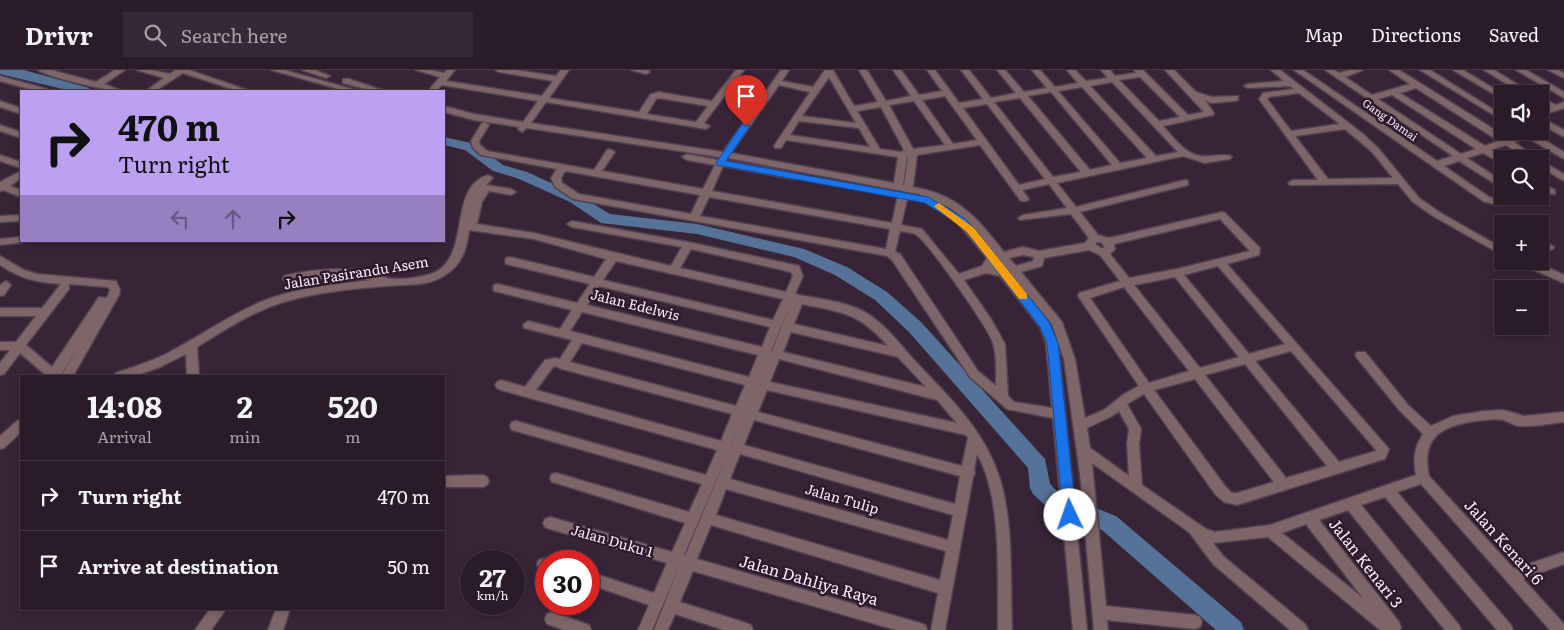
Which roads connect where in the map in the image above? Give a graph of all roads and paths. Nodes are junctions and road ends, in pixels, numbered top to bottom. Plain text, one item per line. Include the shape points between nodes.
1 (42, 70) edge
2 (121, 70) edge
3 (141, 70) edge
4 (182, 70) edge
5 (275, 70) edge
6 (306, 70) edge
7 (420, 70) edge
8 (499, 70) edge
9 (565, 70) edge
10 (636, 70) edge
11 (740, 70) edge
12 (785, 70) edge
13 (829, 70) edge
14 (863, 70) edge
15 (897, 70) edge
16 (930, 70) edge
17 (965, 70) edge
18 (1001, 70) edge
19 (1036, 70) edge
20 (1071, 70) edge
21 (1106, 70) edge
22 (1169, 70) edge
23 (1275, 70) edge
24 (1298, 70) edge
25 (1329, 70) edge
26 (1359, 70) edge
27 (1412, 70) edge
28 (1424, 70) edge
29 (1457, 70) edge
30 (1488, 70) edge
31 (1520, 70) edge
32 (1552, 70) edge
33 (56, 72) edge
34 (646, 72) dead end
35 (1140, 72) edge
36 (1396, 72) edge
37 (445, 76) edge
38 (1338, 76) junction
39 (1564, 76) edge
40 (171, 77) junction
41 (0, 78) edge
42 (559, 79) junction
43 (1115, 80) junction
44 (776, 82) junction
45 (1291, 83) junction
46 (1085, 84) junction
47 (1417, 85) junction
48 (1514, 85) edge
49 (96, 86) junction
50 (1248, 86) dead end
51 (1354, 86) junction
52 (231, 89) edge
53 (41, 90) edge
54 (114, 90) edge
55 (152, 90) edge
56 (351, 90) edge
57 (377, 90) edge
58 (433, 90) edge
59 (814, 90) junction
60 (1052, 90) junction
61 (1301, 90) junction
62 (1393, 92) junction
63 (1494, 92) edge
64 (946, 93) junction
65 (1331, 93) junction
66 (1194, 94) junction
67 (1020, 95) junction
68 (1564, 95) edge
69 (545, 98) junction
70 (918, 98) junction
71 (1235, 98) dead end
72 (1371, 98) junction
73 (988, 101) junction
74 (0, 104) edge
75 (714, 104) junction
76 (884, 104) junction
77 (1549, 105) edge
78 (958, 106) junction
79 (1564, 106) edge
80 (1554, 108) junction
81 (445, 109) edge
82 (852, 109) junction
83 (1549, 110) edge
84 (20, 111) edge
85 (1494, 113) edge
86 (642, 114) junction
87 (445, 115) edge
88 (797, 118) junction
89 (1187, 119) junction
90 (1158, 124) junction
91 (485, 125) junction
92 (1549, 125) edge
93 (862, 126) junction
94 (1348, 126) junction
95 (1552, 127) junction
96 (0, 128) edge
97 (523, 128) junction
98 (1549, 128) edge
99 (1288, 134) junction
100 (1564, 134) edge
101 (20, 135) edge
102 (784, 137) junction
103 (1511, 140) edge
104 (1538, 140) edge
105 (982, 142) junction
106 (1507, 142) junction
107 (778, 146) dead end
108 (950, 148) junction
109 (1484, 149) junction
110 (876, 150) junction
111 (1520, 150) edge
112 (610, 152) dead end
113 (909, 153) junction
114 (1184, 153) junction
115 (1494, 156) edge
116 (1564, 156) edge
117 (1227, 157) dead end
118 (1460, 157) junction
119 (0, 158) edge
120 (723, 159) junction
121 (1154, 160) junction
122 (20, 165) edge
123 (1436, 165) junction
124 (563, 168) junction
125 (1119, 168) junction
126 (1549, 169) edge
127 (596, 174) junction
128 (1088, 174) junction
129 (20, 175) edge
130 (1564, 178) edge
131 (1494, 179) edge
132 (1050, 180) junction
133 (1399, 181) junction
134 (1326, 182) junction
135 (1185, 183) dead end
136 (1293, 183) dead end
137 (485, 184) junction
138 (1, 186) edge
139 (1017, 188) junction
140 (903, 190) junction
141 (1549, 190) edge
142 (511, 192) dead end
143 (705, 192) junction
144 (1552, 192) dead end
145 (20, 194) edge
146 (919, 194) junction
147 (1024, 199) dead end
148 (1494, 201) edge
149 (1075, 210) junction
150 (695, 217) junction
151 (20, 218) edge
152 (1023, 218) dead end
153 (0, 219) edge
154 (572, 224) dead end
155 (897, 227) junction
156 (20, 240) edge
157 (0, 242) edge
158 (1092, 242) junction
159 (688, 245) junction
160 (1106, 247) junction
161 (1494, 247) edge
162 (890, 253) junction
163 (1003, 255) junction
164 (1039, 255) junction
165 (613, 257) junction
166 (992, 258) junction
167 (0, 260) edge
168 (510, 261) dead end
169 (1220, 262) junction
170 (986, 269) junction
171 (674, 270) junction
172 (1016, 270) junction
173 (1544, 270) edge
174 (1005, 273) junction
175 (1177, 273) junction
176 (288, 279) dead end
177 (956, 279) junction
178 (1564, 279) edge
179 (387, 282) junction
180 (597, 282) junction
181 (1128, 282) junction
182 (65, 286) dead end
183 (498, 288) dead end
184 (105, 298) dead end
185 (794, 298) junction
186 (580, 307) junction
187 (0, 312) edge
188 (44, 312) junction
189 (528, 325) dead end
190 (782, 326) junction
191 (562, 334) junction
192 (579, 338) junction
193 (191, 345) junction
194 (0, 346) edge
195 (19, 346) junction
196 (1292, 346) junction
197 (770, 353) junction
198 (901, 354) junction
199 (1361, 355) dead end
200 (1246, 359) junction
201 (562, 365) junction
202 (0, 371) edge
203 (1196, 373) junction
204 (53, 375) edge
205 (55, 375) edge
206 (68, 375) edge
207 (123, 375) edge
208 (193, 375) edge
209 (758, 383) junction
210 (501, 385) dead end
211 (1146, 388) junction
212 (528, 392) junction
213 (941, 396) junction
214 (1002, 398) junction
215 (1120, 403) junction
216 (744, 414) junction
217 (1060, 414) junction
218 (1564, 417) edge
219 (1080, 425) junction
220 (20, 426) edge
221 (516, 426) dead end
222 (1429, 432) junction
223 (972, 434) junction
224 (0, 444) edge
225 (730, 448) junction
226 (1084, 451) junction
227 (1336, 468) junction
228 (969, 473) junction
229 (556, 478) dead end
230 (1423, 478) junction
231 (483, 481) dead end
232 (716, 481) junction
233 (445, 482) edge
234 (1284, 485) junction
235 (1136, 487) junction
236 (1388, 491) junction
237 (1350, 502) junction
238 (961, 511) junction
239 (707, 518) junction
240 (1309, 518) junction
241 (692, 519) junction
242 (550, 523) dead end
243 (1191, 526) junction
244 (1070, 530) junction
245 (1270, 531) junction
246 (1092, 536) junction
247 (954, 547) junction
248 (675, 559) junction
249 (1562, 562) edge
250 (688, 563) junction
251 (1512, 576) junction
252 (600, 582) edge
253 (945, 588) junction
254 (657, 601) junction
255 (671, 606) junction
256 (218, 610) edge
257 (283, 610) edge
258 (1099, 612) junction
259 (552, 619) dead end
260 (1196, 622) dead end
261 (1387, 629) edge
262 (202, 630) edge
263 (275, 630) edge
264 (584, 630) edge
265 (645, 630) edge
266 (661, 630) edge
267 (746, 630) edge
268 (920, 630) edge
269 (938, 630) edge
270 (1005, 630) edge
271 (1080, 630) edge
272 (1101, 630) edge
273 (1301, 630) edge
274 (1454, 630) edge
275 (1506, 630) edge
276 (1560, 630) edge

1 - 33 street
2 - 49 street
3 - 40 street
4 - 40 street
4 - 52 street
5 - 56 street
6 - 57 street
7 - 37 street
8 - 42 street
9 - 42 street
10 - 34 street
11 - 75 street
12 - 44 street
13 - 59 street
13 - 82 street
14 - 76 street
15 - 70 street
16 - 64 street
17 - 73 street
18 - 67 street
19 - 60 street
20 - 46 street
21 - 43 street
22 - 66 street
23 - 45 street
24 - 65 street, Gang Damai
25 - 38 street
26 - 38 street
27 - 36 street
28 - 85 street
29 - 63 street
30 - 48 street
31 - 68 street
32 - 39 street
33 - 49 street
35 - 43 street
35 - 89 street
36 - 47 street
37 - 58 street
37 - 69 street
38 - 51 street
40 - 55 street
41 - 53 street
42 - 69 street
43 - 46 street
43 - 90 street
44 - 59 street
44 - 120 street
45 - 50 street
45 - 61 street
46 - 60 street
46 - 121 street
47 - 62 street
47 - 106 street
49 - 54 street
51 - 65 street
51 - 72 street
59 - 88 street
60 - 67 street
60 - 125 street
61 - 94 street
61 - 99 street via 1263,97
62 - 72 street
62 - 109 street
64 - 70 street
64 - 78 street
65 - 123 street, Gang Damai
66 - 71 street via 1211,100
66 - 89 street via 1210,113
67 - 73 street
67 - 128 street
69 - 86 street
69 - 97 street
70 - 76 street
70 - 108 street
72 - 118 street
73 - 78 street
73 - 132 street
74 - 84 street
75 - 86 street via 658,95 653,97
75 - 86 street via 702,125
76 - 82 street
76 - 113 street
77 - 80 street
78 - 105 street
79 - 80 street
80 - 83 street
81 - 97 street
82 - 93 street
87 - 91 street
88 - 93 street
88 - 102 street
89 - 90 street
90 - 114 street
91 - 97 street
91 - 124 street via 475,141 484,152
92 - 95 street
93 - 110 street
94 - 99 street
94 - 133 street via 1375,150
95 - 98 street
95 - 100 street
96 - 101 street
97 - 120 street
99 - 134 street
102 - 107 street
102 - 110 street
103 - 106 street
104 - 116 street
105 - 108 street
105 - 139 street
106 - 109 street
106 - 111 street
108 - 113 street
109 - 115 street
109 - 118 street
110 - 113 street
112 - 127 street
113 - 140 street
114 - 117 street via 1206,161
114 - 121 street
118 - 123 street
118 - 131 street
119 - 122 street
120 - 140 street
120 - 143 street
121 - 125 street
123 - 148 street, Gang Damai
124 - 127 street
124 - 150 street via 556,178 558,185 576,197
125 - 128 street
126 - 130 street
127 - 143 street
128 - 132 street
129 - 138 street
132 - 139 street
132 - 149 street
133 - 134 street
133 - 161 street via 1431,211
134 - 136 street
135 - 149 street
137 - 142 street
137 - 165 street via 471,227 534,236
137 - 179 street, Jalan Pasirandu Asem via 465,212 461,253 454,263 435,276
138 - 145 street
139 - 147 street
140 - 146 street
140 - 155 street
141 - 144 street
143 - 150 street
143 - 155 street
146 - 163 street via 950,203 972,218
146 - 166 street via 960,220
149 - 152 street
149 - 158 street
150 - 162 street
151 - 153 street
154 - 159 street
155 - 162 street
155 - 177 street via 921,232
156 - 157 street
158 - 160 street via 1095,250
158 - 164 street
159 - 171 street
159 - 185 street via 794,269 798,276
160 - 169 street via 1222,215 1256,251
160 - 181 street
162 - 214 street via 907,273 966,365
163 - 164 street via 1027,251
163 - 166 street
163 - 172 street
164 - 172 street via 1038,263
165 - 171 street
165 - 180 street
166 - 170 street
166 - 174 street
167 - 206 street via 20,273 37,278 112,284 114,295
168 - 180 street
169 - 175 street
169 - 196 street
170 - 174 street
170 - 177 street
171 - 185 street
172 - 174 street
172 - 219 street via 1057,322 1066,341
173 - 178 street
174 - 217 street via 1045,325 1052,343
175 - 181 street
175 - 200 street
176 - 179 street via 357,274 372,275
177 - 214 street via 998,340
179 - 193 street, Jalan Pasirandu Asem via 282,299 219,327
180 - 186 street
180 - 190 street
181 - 203 street
181 - 211 street via 1083,296
182 - 188 street
183 - 186 street, Jalan Edelwis
184 - 205 street
185 - 190 street
185 - 198 street via 860,314
186 - 191 street
186 - 197 street, Jalan Edelwis
187 - 188 street
188 - 195 street
189 - 191 street
190 - 197 street
190 - 198 street
191 - 192 street
192 - 201 street
192 - 209 street
193 - 207 street, Jalan Pasirandu Asem via 159,363
193 - 208 street
194 - 195 street
195 - 202 street
195 - 204 street
196 - 200 street
196 - 227 street via 1383,449 1381,455
197 - 209 street
197 - 213 street, Jalan Edelwis
198 - 213 street
199 - 222 street via 1404,408
200 - 203 street
200 - 227 street
201 - 212 street via 549,363
201 - 216 street
203 - 211 street
203 - 234 street
209 - 216 street
209 - 223 street
210 - 212 street
211 - 215 street
211 - 234 street via 1229,498 1237,499
212 - 225 street
213 - 223 street
214 - 217 street via 1018,408
215 - 219 street via 1108,413
215 - 235 street via 1135,429
216 - 225 street
216 - 228 street
217 - 244 street
218 - 222 street via 1522,421 1498,415 1449,422
219 - 226 street
220 - 224 street
221 - 232 street, Jalan Tulip
222 - 230 street via 1419,450
223 - 228 street
223 - 270 street via 990,469 1000,500
225 - 232 street
225 - 238 street
226 - 235 street
226 - 246 street
227 - 234 street
228 - 238 street
229 - 241 street
230 - 236 street
230 - 251 street, Jalan Kenari 6
231 - 233 street
232 - 239 street
232 - 241 street
232 - 247 street, Jalan Tulip
235 - 243 street
236 - 237 street
236 - 275 street
237 - 240 street
237 - 274 street
238 - 247 street
239 - 250 street
239 - 253 street
240 - 245 street
240 - 261 street, Jalan Kenari 3
241 - 248 street
242 - 248 street, Jalan Duku 1
243 - 245 street via 1215,538
243 - 273 street via 1218,560
244 - 246 street
244 - 271 street
245 - 261 street
246 - 258 street
247 - 253 street
248 - 250 street, Jalan Duku 1
248 - 254 street
249 - 251 street
250 - 255 street
250 - 268 street, Jalan Dahliya Raya
251 - 276 street, Jalan Kenari 6
252 - 254 street
253 - 269 street
254 - 265 street
255 - 266 street
255 - 267 street
256 - 262 street
257 - 263 street
258 - 260 street
258 - 272 street
259 - 264 street

